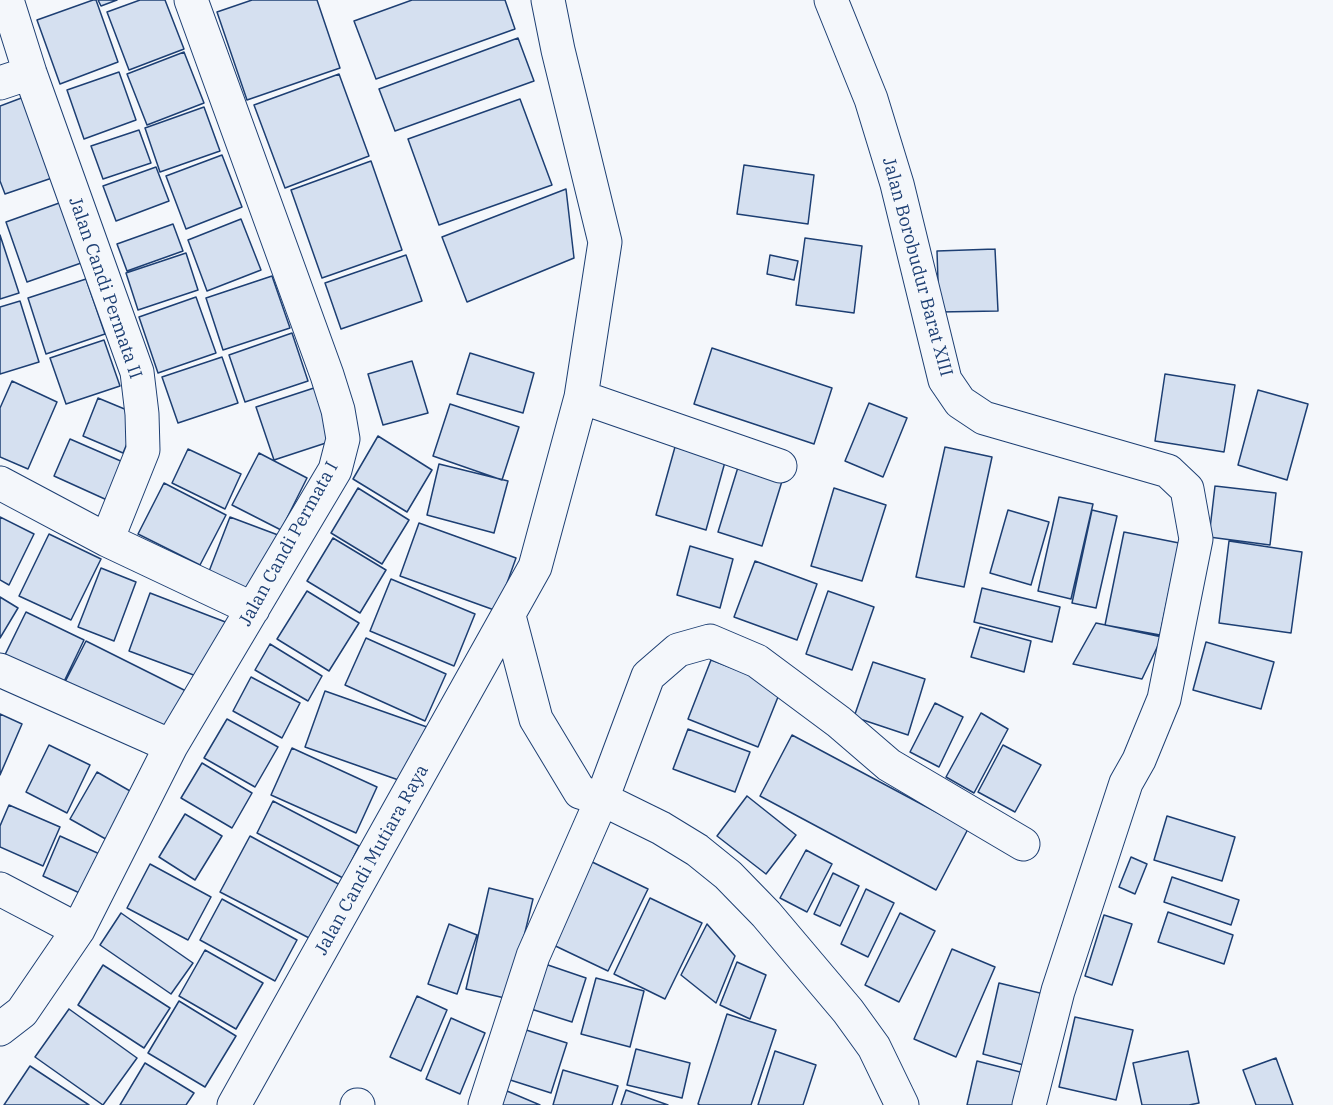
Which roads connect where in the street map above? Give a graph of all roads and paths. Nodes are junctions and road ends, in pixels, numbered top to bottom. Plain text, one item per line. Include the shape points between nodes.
1 (7, 0) edge
2 (191, 0) edge
3 (548, 0) edge
4 (831, 0) edge
5 (15, 78) edge
6 (581, 397) junction
7 (780, 465) dead end
8 (0, 483) edge
9 (107, 540) junction
10 (253, 609) junction
11 (509, 616) junction
12 (0, 670) edge
13 (171, 746) junction
14 (602, 799) junction
15 (1023, 844) dead end
16 (0, 889) edge
17 (78, 930) junction
18 (0, 1029) edge
19 (234, 1105) edge
20 (484, 1105) edge
21 (902, 1105) edge
22 (1029, 1105) edge

1 - 5 street, Jalan Candi Permata II
2 - 10 street, Jalan Candi Permata I via 327,375 343,439 335,470
3 - 6 street, Jalan Candi Mutiara Raya via 605,242
4 - 22 street, Jalan Borobudur Barat XIII via 871,99 897,184 945,380 960,402 984,418 1168,471 1187,489 1196,539 1164,699 1126,783 1058,991
5 - 9 street, Jalan Candi Permata II via 137,372 143,450
6 - 7 street
6 - 11 street, Jalan Candi Mutiara Raya via 535,567
8 - 9 street
9 - 10 street
10 - 13 street, Jalan Candi Permata I
11 - 14 street via 536,719 580,792
11 - 19 street, Jalan Candi Mutiara Raya
12 - 13 street
13 - 17 street, Jalan Candi Permata I
14 - 15 street via 648,676 678,650 710,641 757,661 840,722 889,765
14 - 20 street via 533,956
14 - 21 street via 661,828 728,875 848,1011 874,1047
16 - 17 street
17 - 18 street, Jalan Candi Permata I via 22,1012

